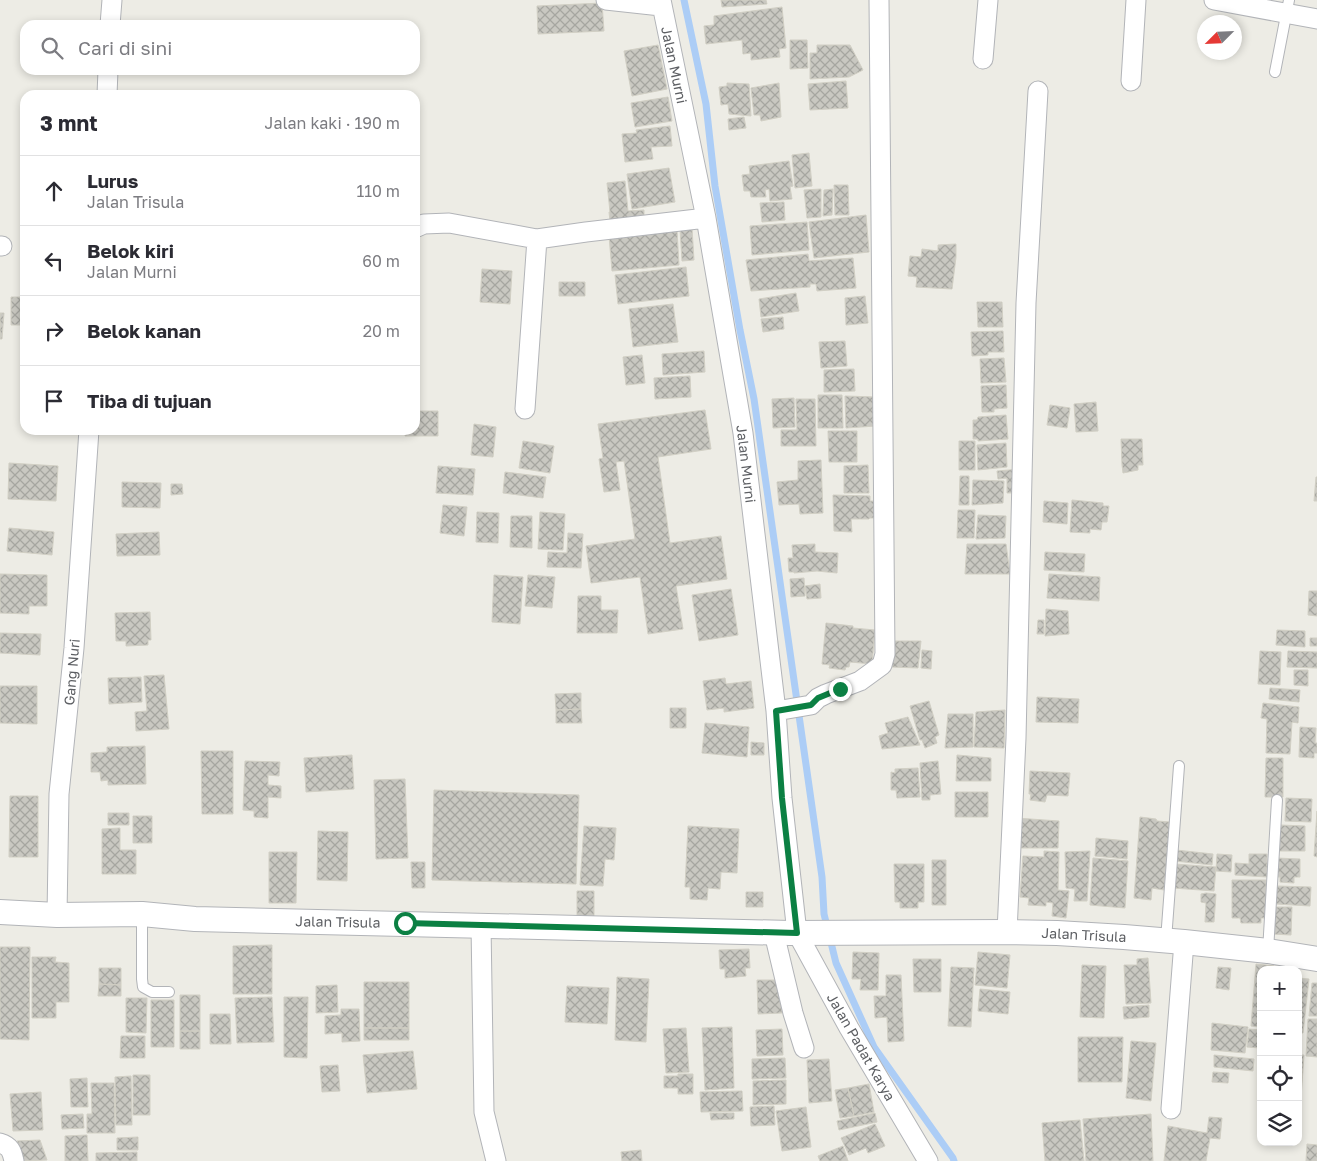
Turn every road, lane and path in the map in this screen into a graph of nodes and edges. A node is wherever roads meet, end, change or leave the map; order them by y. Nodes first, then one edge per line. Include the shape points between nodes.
1 (112, 0) edge
2 (606, 0) edge
3 (879, 0) edge
4 (988, 0) edge
5 (1136, 0) edge
6 (1214, 0) edge
7 (661, 3) edge
8 (1288, 6) edge
9 (1317, 18) edge
10 (110, 20) edge
11 (983, 59) dead end
12 (1275, 72) dead end
13 (108, 75) edge
14 (1131, 81) dead end
15 (107, 90) edge
16 (1038, 91) dead end
17 (706, 218) junction
18 (420, 226) edge
19 (537, 239) junction
20 (525, 409) dead end
21 (88, 435) edge
22 (782, 710) junction
23 (1179, 766) dead end
24 (1277, 800) dead end
25 (0, 912) edge
26 (142, 914) junction
27 (57, 915) junction
28 (481, 925) junction
29 (774, 932) junction
30 (1008, 932) junction
31 (808, 933) junction
32 (1175, 941) junction
33 (1268, 951) junction
34 (1317, 959) edge
35 (168, 992) dead end
36 (804, 1048) dead end
37 (1171, 1109) dead end
38 (0, 1143) edge
39 (14, 1161) edge
40 (496, 1161) edge
41 (928, 1161) edge

1 - 10 street
2 - 7 street
3 - 22 street via 884,654 882,665 860,680 818,698 811,705
4 - 11 street
5 - 14 street
6 - 8 street
7 - 17 street, Jalan Murni
8 - 9 street
8 - 12 lane
13 - 15 street
16 - 30 street via 1026,303
17 - 19 street
17 - 22 street, Jalan Murni via 743,433
18 - 19 street via 449,223
19 - 20 street
21 - 27 street, Gang Nuri via 74,648 60,794
22 - 31 street, Jalan Murni via 782,798
23 - 32 lane
24 - 33 lane
25 - 27 street, Jalan Trisula
26 - 27 street, Jalan Trisula
26 - 28 street, Jalan Trisula via 195,919
26 - 35 lane via 143,987 152,992
28 - 29 street, Jalan Trisula
28 - 40 street via 484,1112
29 - 31 street, Jalan Trisula
29 - 36 street
30 - 31 street, Jalan Trisula
30 - 32 street, Jalan Trisula
31 - 41 street, Jalan Padat Karya via 849,1028
32 - 33 street, Jalan Trisula
32 - 37 street
33 - 34 street, Jalan Trisula
38 - 39 street via 9,1146

